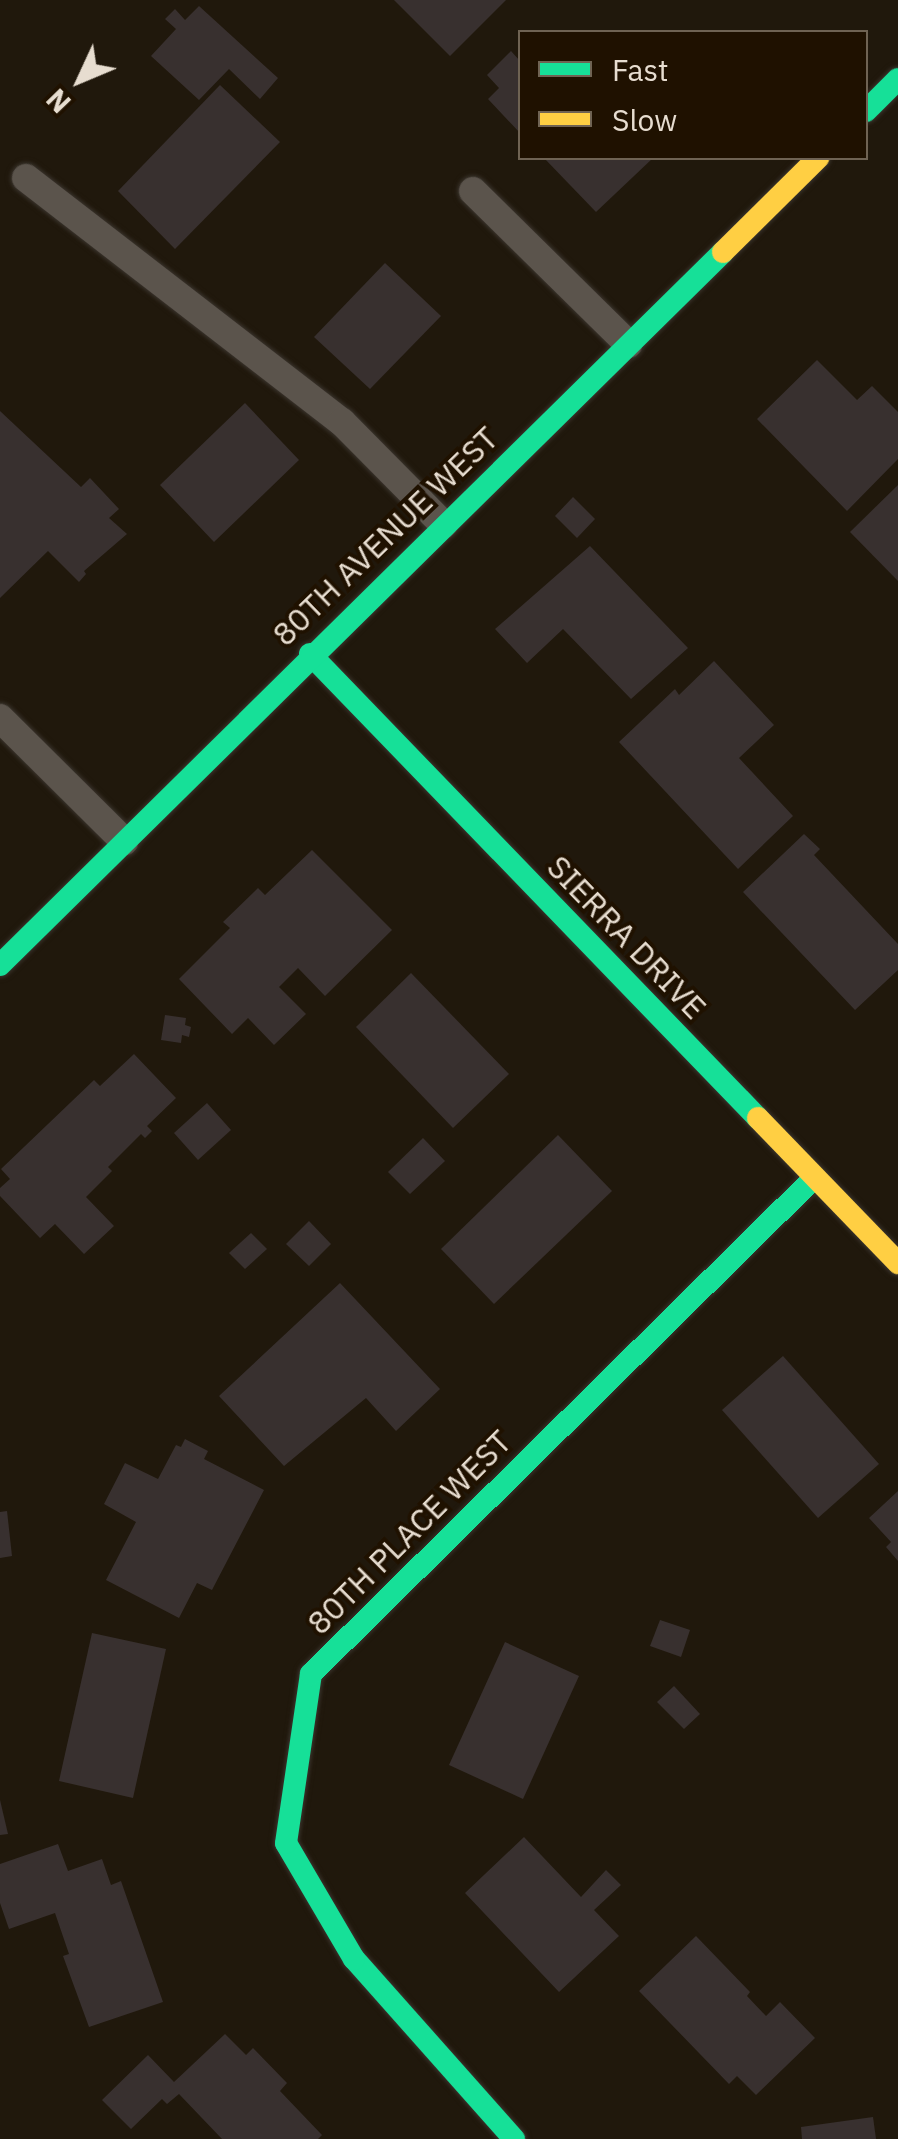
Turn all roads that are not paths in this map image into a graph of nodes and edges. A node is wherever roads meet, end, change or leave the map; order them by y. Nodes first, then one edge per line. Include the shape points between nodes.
1 (898, 79) edge
2 (868, 109) edge
3 (816, 160) edge
4 (26, 178) dead end
5 (474, 191) dead end
6 (628, 344) junction
7 (443, 524) junction
8 (310, 654) junction
9 (0, 718) edge
10 (124, 841) junction
11 (0, 964) edge
12 (814, 1178) junction
13 (898, 1264) edge
14 (514, 2139) edge

1 - 2 street
3 - 6 street, 80TH AVENUE WEST
4 - 7 lane via 342,422
5 - 6 lane
6 - 7 street, 80TH AVENUE WEST
7 - 8 street, 80TH AVENUE WEST
8 - 10 street, 80TH AVENUE WEST
8 - 12 street, SIERRA DRIVE
9 - 10 lane
10 - 11 street, 80TH AVENUE WEST
12 - 13 street, SIERRA DRIVE
12 - 14 street, 80TH PLACE WEST via 312,1674 286,1843 354,1959

